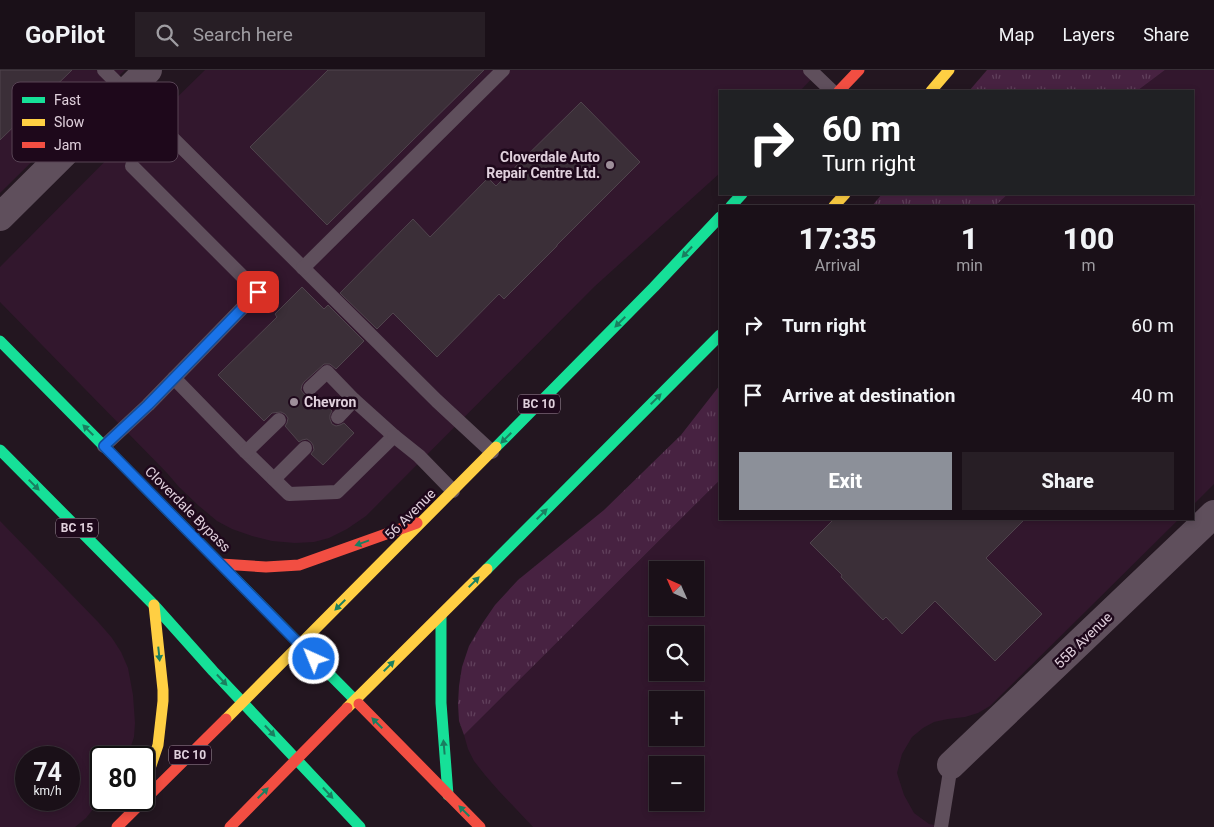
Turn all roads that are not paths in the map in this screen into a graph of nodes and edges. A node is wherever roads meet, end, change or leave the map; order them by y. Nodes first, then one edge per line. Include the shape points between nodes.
1 (104, 70) edge
2 (148, 70) edge
3 (503, 70) edge
4 (810, 70) edge
5 (859, 70) edge
6 (949, 70) edge
7 (116, 82) edge
8 (136, 82) edge
9 (831, 90) edge
10 (840, 90) edge
11 (932, 90) edge
12 (178, 144) edge
13 (56, 162) edge
14 (132, 166) dead end
15 (741, 195) edge
16 (844, 195) edge
17 (731, 205) edge
18 (835, 205) edge
19 (0, 218) edge
20 (719, 218) edge
21 (303, 268) junction
22 (719, 336) edge
23 (0, 341) edge
24 (174, 378) junction
25 (310, 388) dead end
26 (354, 400) junction
27 (338, 417) dead end
28 (279, 420) dead end
29 (394, 436) junction
30 (104, 446) junction
31 (305, 448) dead end
32 (0, 450) edge
33 (246, 452) junction
34 (492, 452) junction
35 (274, 479) junction
36 (453, 491) junction
37 (1214, 514) edge
38 (424, 520) junction
39 (221, 564) junction
40 (154, 605) junction
41 (441, 615) junction
42 (301, 645) junction
43 (355, 700) junction
44 (244, 703) junction
45 (155, 754) edge
46 (296, 759) junction
47 (952, 765) joint
48 (155, 787) edge
49 (448, 795) junction
50 (131, 811) edge
51 (117, 827) edge
52 (230, 827) edge
53 (360, 827) edge
54 (480, 827) edge
55 (941, 827) edge

1 - 7 lane
2 - 8 street
3 - 21 lane
4 - 9 lane
5 - 10 highway
6 - 11 highway
12 - 21 lane
13 - 19 street
14 - 24 lane via 258,292
15 - 17 highway
16 - 18 highway
20 -> 34 highway, 56 Avenue / BC 10
21 - 34 lane
41 -> 22 highway
30 -> 23 highway, Cloverdale Bypass
24 - 30 lane
24 - 33 lane
25 - 26 lane via 327,372
26 - 27 lane
26 - 29 lane
28 - 33 lane
29 - 35 lane via 337,492 289,494
29 - 36 lane
30 - 39 highway, Cloverdale Bypass
31 - 35 lane
32 -> 40 highway, BC 15
33 - 35 lane
34 - 36 highway, 56 Avenue / BC 10
36 - 38 highway, 56 Avenue / BC 10
37 - 47 street, 55B Avenue
38 -> 39 highway via 300,565
38 -> 42 highway, 56 Avenue / BC 10
39 - 42 highway, Cloverdale Bypass
40 -> 44 highway, BC 15
40 -> 45 highway via 163,690
43 -> 41 highway
49 -> 41 highway via 441,704
42 - 43 highway, Cloverdale Bypass
42 - 44 highway, 56 Avenue / BC 10
43 - 46 highway
49 -> 43 highway, Cloverdale Bypass
44 -> 46 highway, BC 15
44 - 48 highway, 56 Avenue / BC 10
52 -> 46 highway
46 -> 53 highway, BC 15
47 - 55 lane
54 -> 49 highway, Cloverdale Bypass
50 - 51 highway, 56 Avenue / BC 10

